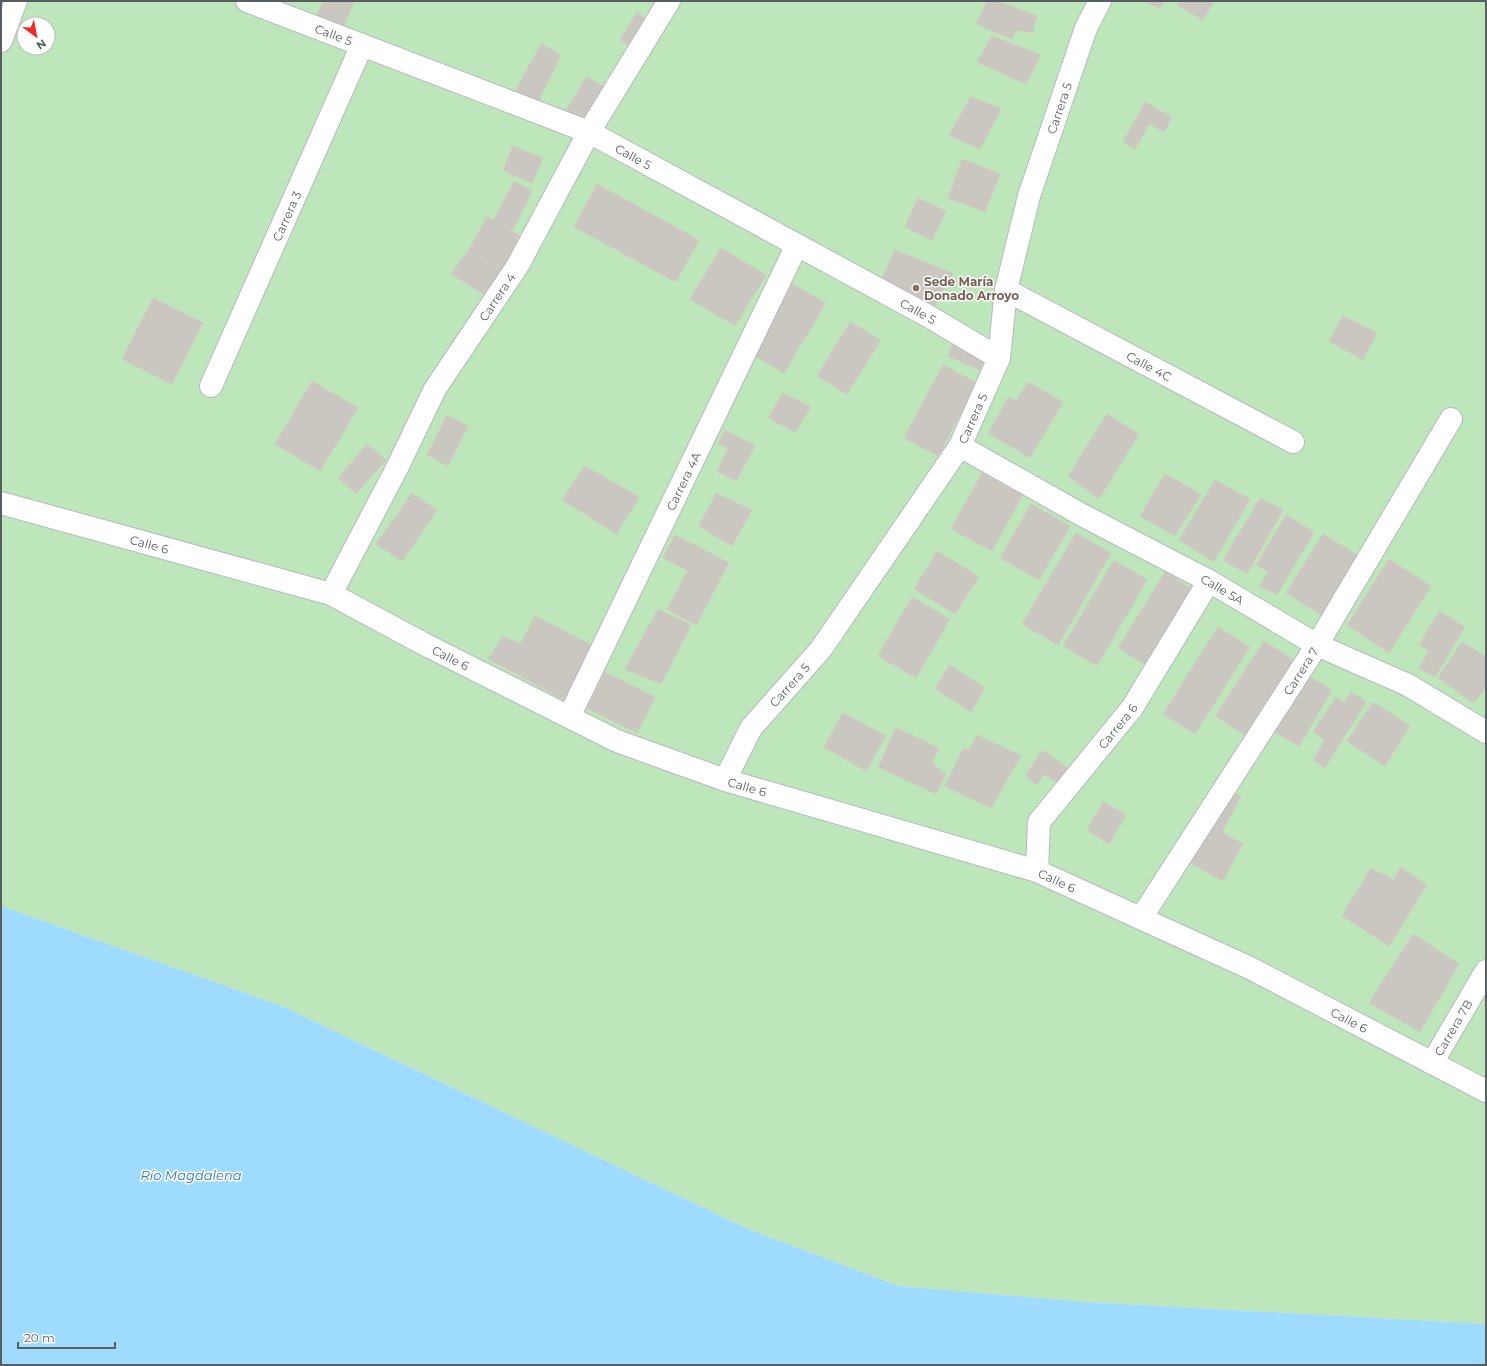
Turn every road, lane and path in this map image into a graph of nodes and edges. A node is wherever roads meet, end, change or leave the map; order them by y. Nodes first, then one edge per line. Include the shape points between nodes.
1 (16, 1) edge
2 (247, 1) edge
3 (669, 1) edge
4 (1100, 1) edge
5 (1, 41) edge
6 (362, 45) junction
7 (589, 132) junction
8 (798, 245) junction
9 (1006, 290) junction
10 (999, 358) junction
11 (211, 386) dead end
12 (1451, 419) dead end
13 (1293, 442) dead end
14 (960, 446) junction
15 (1, 503) edge
16 (1209, 581) junction
17 (331, 594) junction
18 (1317, 645) junction
19 (1486, 714) edge
20 (570, 717) junction
21 (1462, 718) junction
22 (1486, 732) edge
23 (725, 780) junction
24 (1037, 871) junction
25 (1141, 918) junction
26 (1486, 971) edge
27 (1432, 1063) junction
28 (1486, 1091) edge

1 - 5 street
2 - 6 street, Calle 5
3 - 7 street, Carrera 4
4 - 9 street, Carrera 5 via 1086,28 1029,196
6 - 7 street, Calle 5
6 - 11 street, Carrera 3
7 - 8 street, Calle 5
7 - 17 street, Carrera 4 via 518,264 435,389
8 - 10 street, Calle 5
8 - 20 street, Carrera 4A
9 - 10 street, Carrera 5
9 - 13 street, Calle 4C
10 - 14 street, Carrera 5
12 - 18 street, Carrera 7
14 - 16 street, Calle 5A via 1082,515
14 - 23 street, Carrera 5 via 821,649 751,728
15 - 17 street, Calle 6
16 - 18 street, Calle 5A
16 - 24 street, Carrera 6 via 1132,708 1039,822
17 - 20 street, Calle 6
18 - 21 street, Calle 5A via 1408,685
18 - 25 street, Carrera 7
19 - 21 street
20 - 23 street, Calle 6 via 617,741
21 - 22 street, Calle 5A
23 - 24 street, Calle 6
24 - 25 street, Calle 6
25 - 27 street, Calle 6 via 1250,968
26 - 27 street, Carrera 7B
27 - 28 street, Calle 6

